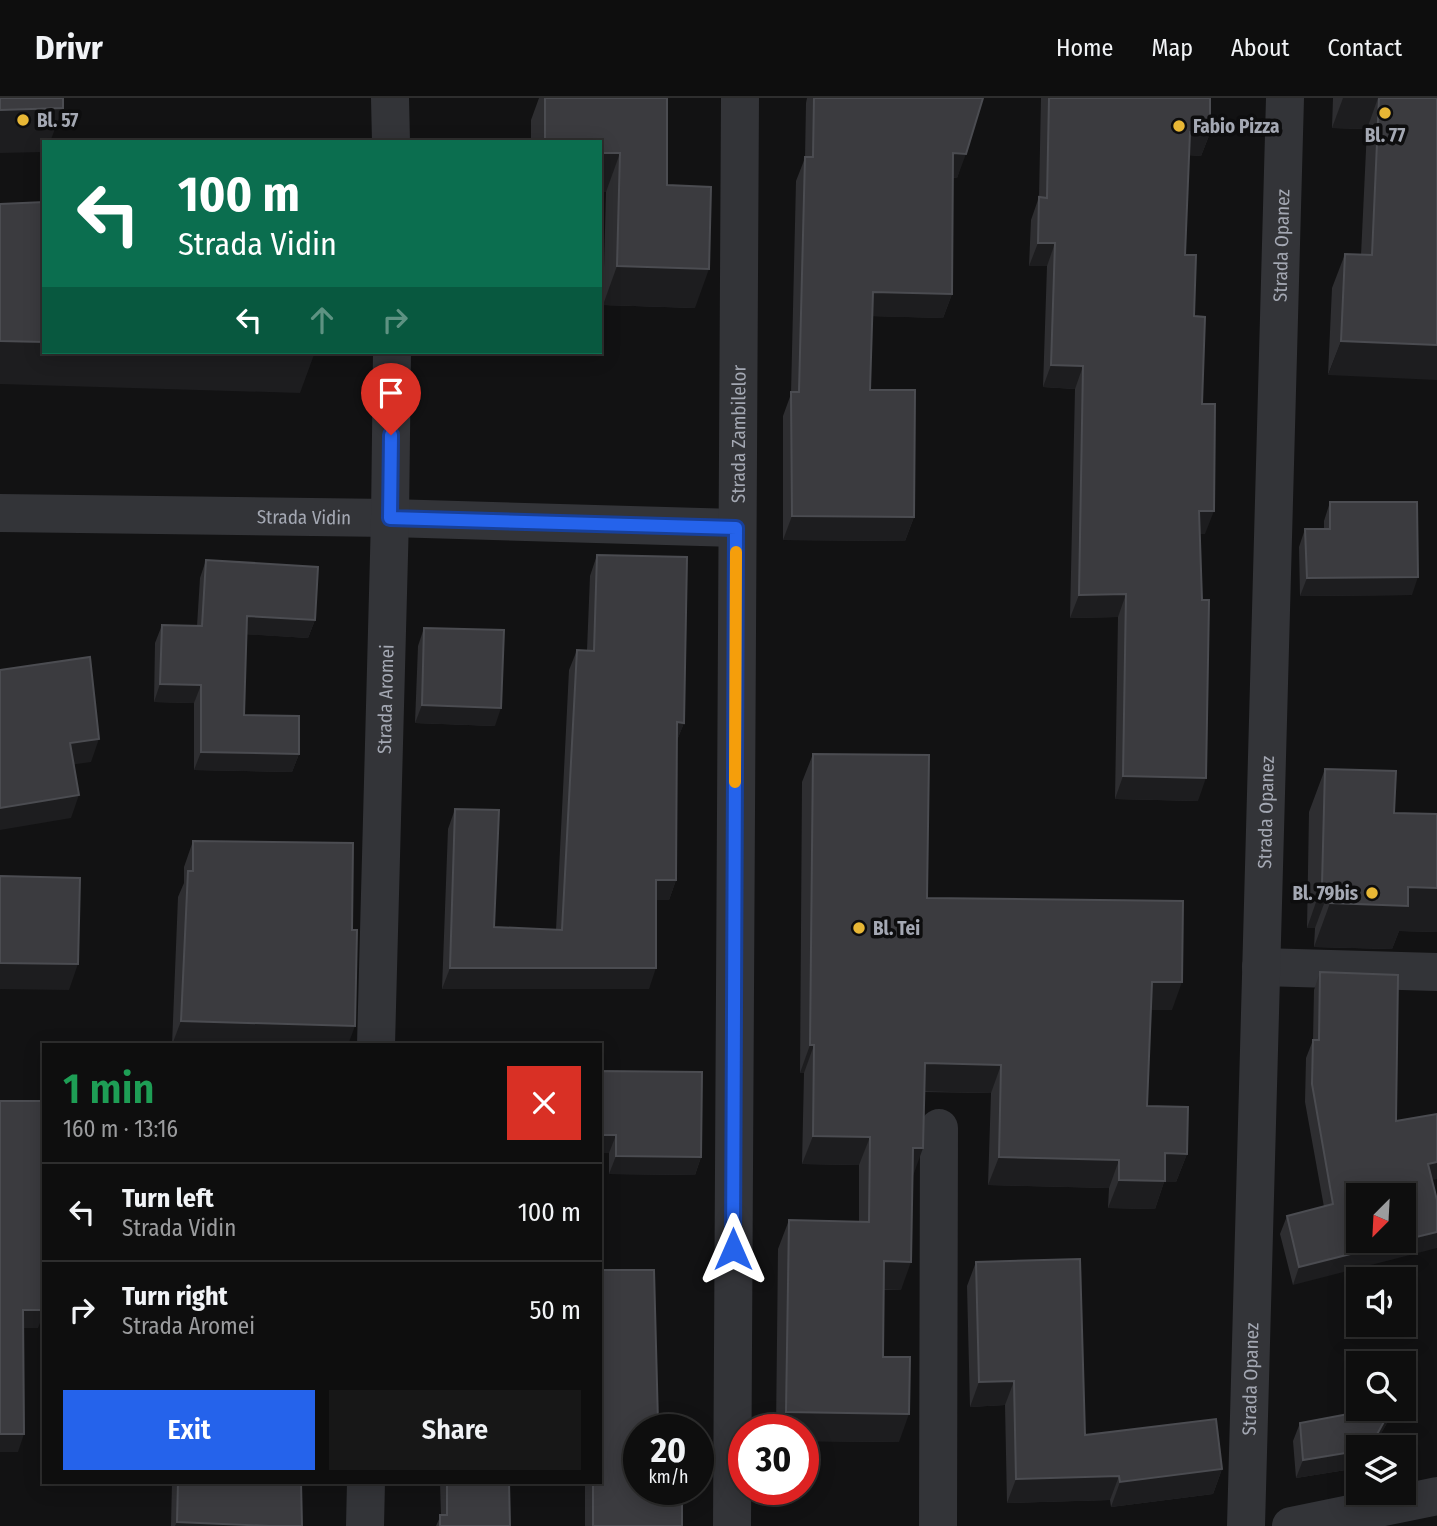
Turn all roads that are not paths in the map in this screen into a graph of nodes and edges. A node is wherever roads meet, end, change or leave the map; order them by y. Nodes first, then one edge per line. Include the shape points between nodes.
1 (390, 98) edge
2 (740, 98) edge
3 (1285, 98) edge
4 (391, 140) edge
5 (391, 354) edge
6 (0, 513) edge
7 (390, 518) junction
8 (736, 528) junction
9 (1261, 967) junction
10 (1437, 972) edge
11 (376, 1043) edge
12 (939, 1128) dead end
13 (366, 1484) edge
14 (1437, 1496) edge
15 (365, 1526) edge
16 (732, 1526) edge
17 (938, 1526) edge
18 (1246, 1526) edge
19 (1291, 1526) edge

1 - 4 street
2 - 8 street, Strada Zambilelor
3 - 9 street, Strada Opanez
5 - 7 street, Strada Aromei
6 - 7 street, Strada Vidin
7 - 8 street, Strada Vidin
7 - 11 street, Strada Aromei
8 - 16 street, Strada Zambilelor
9 - 10 street
9 - 18 street, Strada Opanez
12 - 17 street
13 - 15 street
14 - 19 street

